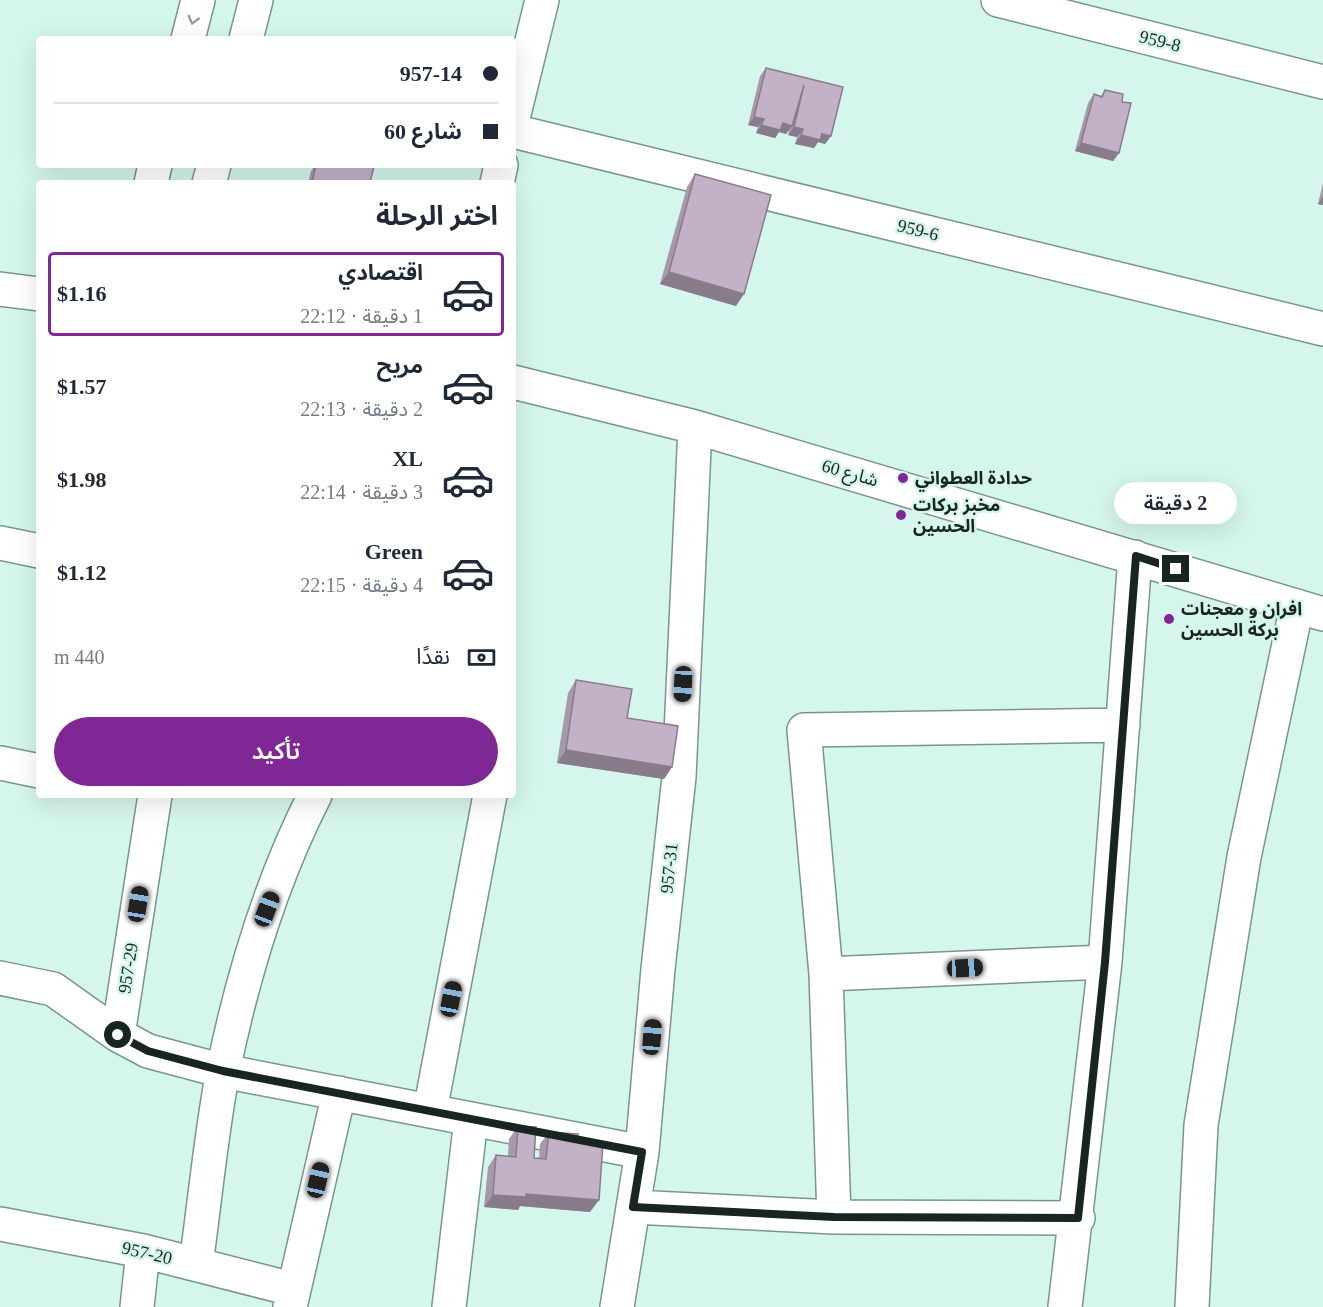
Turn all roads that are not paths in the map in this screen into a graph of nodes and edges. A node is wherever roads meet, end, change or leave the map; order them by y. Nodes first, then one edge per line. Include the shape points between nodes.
1 (198, 0) edge
2 (256, 0) edge
3 (542, 0) edge
4 (998, 0) edge
5 (189, 36) edge
6 (247, 36) edge
7 (1323, 82) edge
8 (516, 106) edge
9 (516, 132) edge
10 (0, 289) edge
11 (36, 294) edge
12 (1323, 329) edge
13 (516, 383) edge
14 (695, 427) junction
15 (0, 543) edge
16 (36, 550) edge
17 (1136, 556) junction
18 (1310, 610) edge
19 (1123, 725) junction
20 (0, 763) edge
21 (36, 770) edge
22 (155, 798) edge
23 (313, 798) edge
24 (489, 798) edge
25 (1105, 962) junction
26 (825, 974) junction
27 (0, 978) edge
28 (118, 1035) junction
29 (223, 1071) junction
30 (339, 1093) junction
31 (430, 1111) junction
32 (471, 1119) junction
33 (642, 1152) junction
34 (633, 1207) junction
35 (834, 1217) junction
36 (1078, 1218) junction
37 (0, 1224) edge
38 (144, 1251) junction
39 (196, 1264) junction
40 (291, 1298) edge
41 (137, 1307) edge
42 (449, 1307) edge
43 (617, 1307) edge
44 (1065, 1307) edge
45 (1192, 1307) edge

1 -> 5 street
2 - 6 street
3 - 8 street
4 - 7 street, 959-8
9 - 12 street, 959-6
10 - 11 street
13 - 14 street, شارع 60
14 - 17 street, شارع 60
14 - 33 street, 957-31 via 678,777
15 - 16 street
17 - 18 street, شارع 60
17 - 19 street
18 - 45 street via 1244,857 1201,1125
19 - 25 street
19 - 26 street via 804,730
20 - 21 street
22 - 28 street, 957-29
23 - 29 street via 298,827 260,929
24 - 31 street
25 - 26 street
25 - 36 street
26 - 35 street
27 - 28 street via 53,989
28 - 29 street via 148,1051
29 - 30 street
29 - 39 street
30 - 31 street
30 - 40 street
31 - 32 street
32 - 33 street
32 - 42 street
33 - 34 street, 957-31
34 - 35 street
34 - 43 street, 957-31
35 - 36 street
36 - 44 street
37 - 38 street, 957-20
38 - 39 street, 957-20
38 - 41 street
39 - 40 street, 957-20

